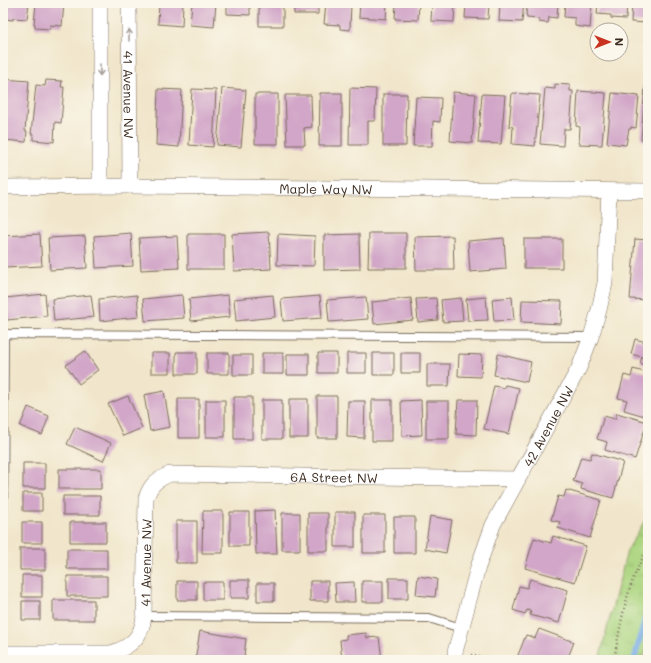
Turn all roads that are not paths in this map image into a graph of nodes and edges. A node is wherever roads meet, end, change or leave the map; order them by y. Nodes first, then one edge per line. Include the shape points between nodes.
1 (100, 3) edge
2 (129, 3) edge
3 (100, 186) junction
4 (130, 186) junction
5 (3, 187) edge
6 (610, 191) junction
7 (648, 191) edge
8 (4, 334) edge
9 (591, 336) junction
10 (518, 479) junction
11 (153, 483) joint
12 (3, 527) edge
13 (144, 616) junction
14 (461, 628) junction
15 (455, 652) road end
16 (3, 653) edge

1 -> 3 street
4 -> 2 street, 41 Avenue NW
3 - 4 street, Maple Way NW
3 - 5 street, Maple Way NW
4 - 6 street, Maple Way NW
6 - 7 street, Maple Way NW
6 - 9 street, 42 Avenue NW via 605,283
8 - 9 lane
8 - 12 lane
9 - 10 street, 42 Avenue NW via 579,368
10 - 11 street, 6A Street NW via 170,474
10 - 14 street, 42 Avenue NW via 487,540
11 - 13 street, 41 Avenue NW via 148,490 145,506
13 - 14 lane via 429,618
13 - 16 street, 41 Avenue NW via 141,631 134,642 111,653
14 - 15 street, 42 Avenue NW

